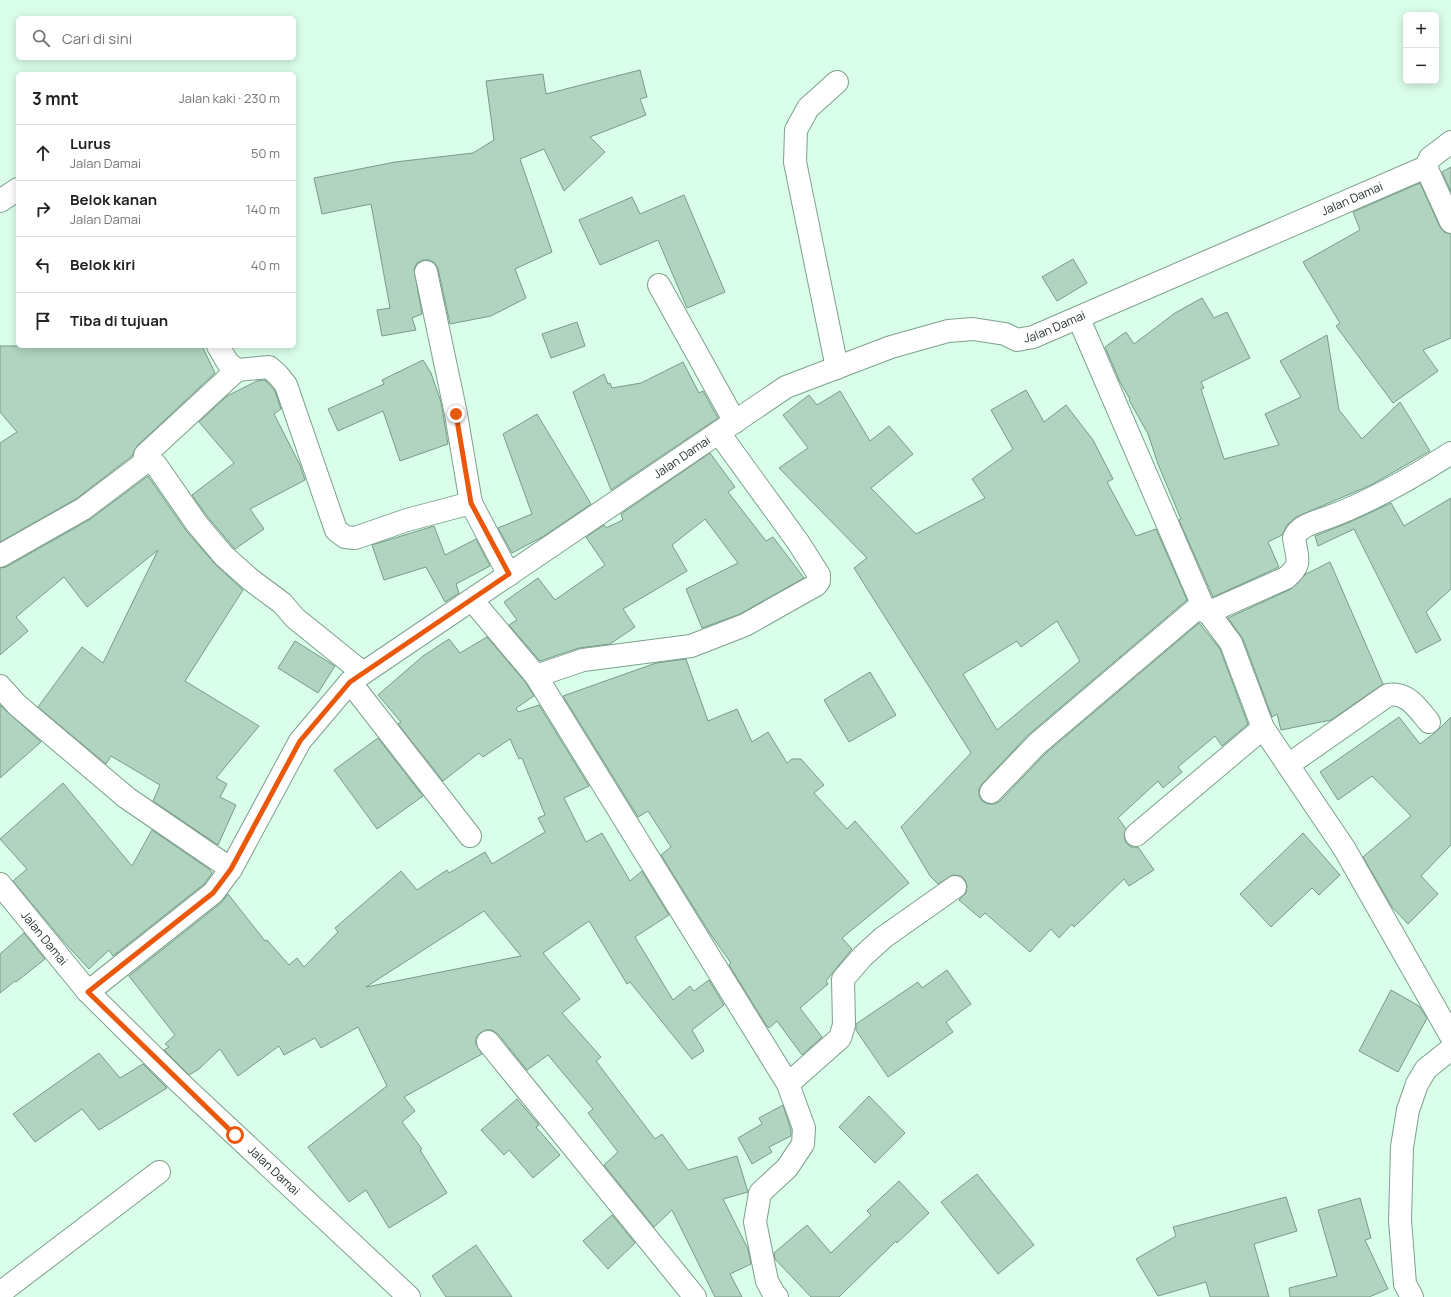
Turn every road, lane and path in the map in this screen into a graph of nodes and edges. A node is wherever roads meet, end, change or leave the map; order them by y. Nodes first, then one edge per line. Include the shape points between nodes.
1 (837, 82) dead end
2 (1451, 142) edge
3 (1426, 167) junction
4 (16, 190) edge
5 (0, 201) edge
6 (1451, 222) edge
7 (426, 272) dead end
8 (660, 285) dead end
9 (1079, 319) junction
10 (219, 348) edge
11 (837, 368) junction
12 (237, 370) junction
13 (727, 427) junction
14 (1451, 453) edge
15 (144, 463) junction
16 (471, 503) junction
17 (0, 556) edge
18 (509, 574) junction
19 (472, 600) junction
20 (1204, 608) junction
21 (536, 676) junction
22 (356, 678) junction
23 (0, 686) edge
24 (1429, 722) dead end
25 (1263, 728) junction
26 (1288, 765) junction
27 (991, 792) dead end
28 (1136, 835) dead end
29 (470, 836) dead end
30 (231, 869) junction
31 (0, 884) edge
32 (955, 887) dead end
33 (88, 992) junction
34 (1451, 1036) edge
35 (488, 1042) dead end
36 (1451, 1049) edge
37 (788, 1084) junction
38 (159, 1172) dead end
39 (0, 1293) edge
40 (774, 1296) edge
41 (410, 1297) edge
42 (695, 1297) edge
43 (1412, 1297) edge

1 - 11 street via 808,108 796,130 795,162
2 - 3 street via 1430,158
3 - 6 street
3 - 9 street, Jalan Damai
4 - 5 street
7 - 16 street via 456,414
8 - 13 street
9 - 11 street, Jalan Damai via 1033,338 1017,340 1006,334 973,329 948,331 891,347
9 - 20 street
10 - 12 street via 228,363
11 - 13 street, Jalan Damai via 786,387
12 - 15 street via 145,455
12 - 16 street via 269,367 286,385 336,530 345,537 355,538 407,520
13 - 18 street, Jalan Damai
13 - 21 street via 820,575 816,585 746,625 691,646 584,660
14 - 20 street via 1388,491 1301,528 1294,538 1296,569 1286,578
15 - 17 street via 83,509
15 - 22 street via 150,461 156,465 197,524 224,556 282,603
16 - 18 street
18 - 19 street, Jalan Damai
19 - 21 street
19 - 22 street, Jalan Damai
20 - 25 street via 1231,643
20 - 27 street via 1037,744
21 - 37 street
22 - 29 street
22 - 30 street, Jalan Damai via 300,741
23 - 30 street via 17,705 127,798
24 - 26 street via 1403,695 1388,695
25 - 26 street
25 - 28 street
26 - 34 street via 1344,848
30 - 33 street, Jalan Damai via 213,893
31 - 33 street, Jalan Damai
32 - 37 street via 884,938 863,956 843,979 845,1012 840,1038
33 - 41 street, Jalan Damai via 179,1082
35 - 42 street
36 - 43 street via 1426,1069 1417,1084 1407,1117 1402,1147 1400,1220 1405,1284
37 - 40 street via 804,1128 803,1144 787,1168 760,1193 755,1222 767,1281
38 - 39 street

